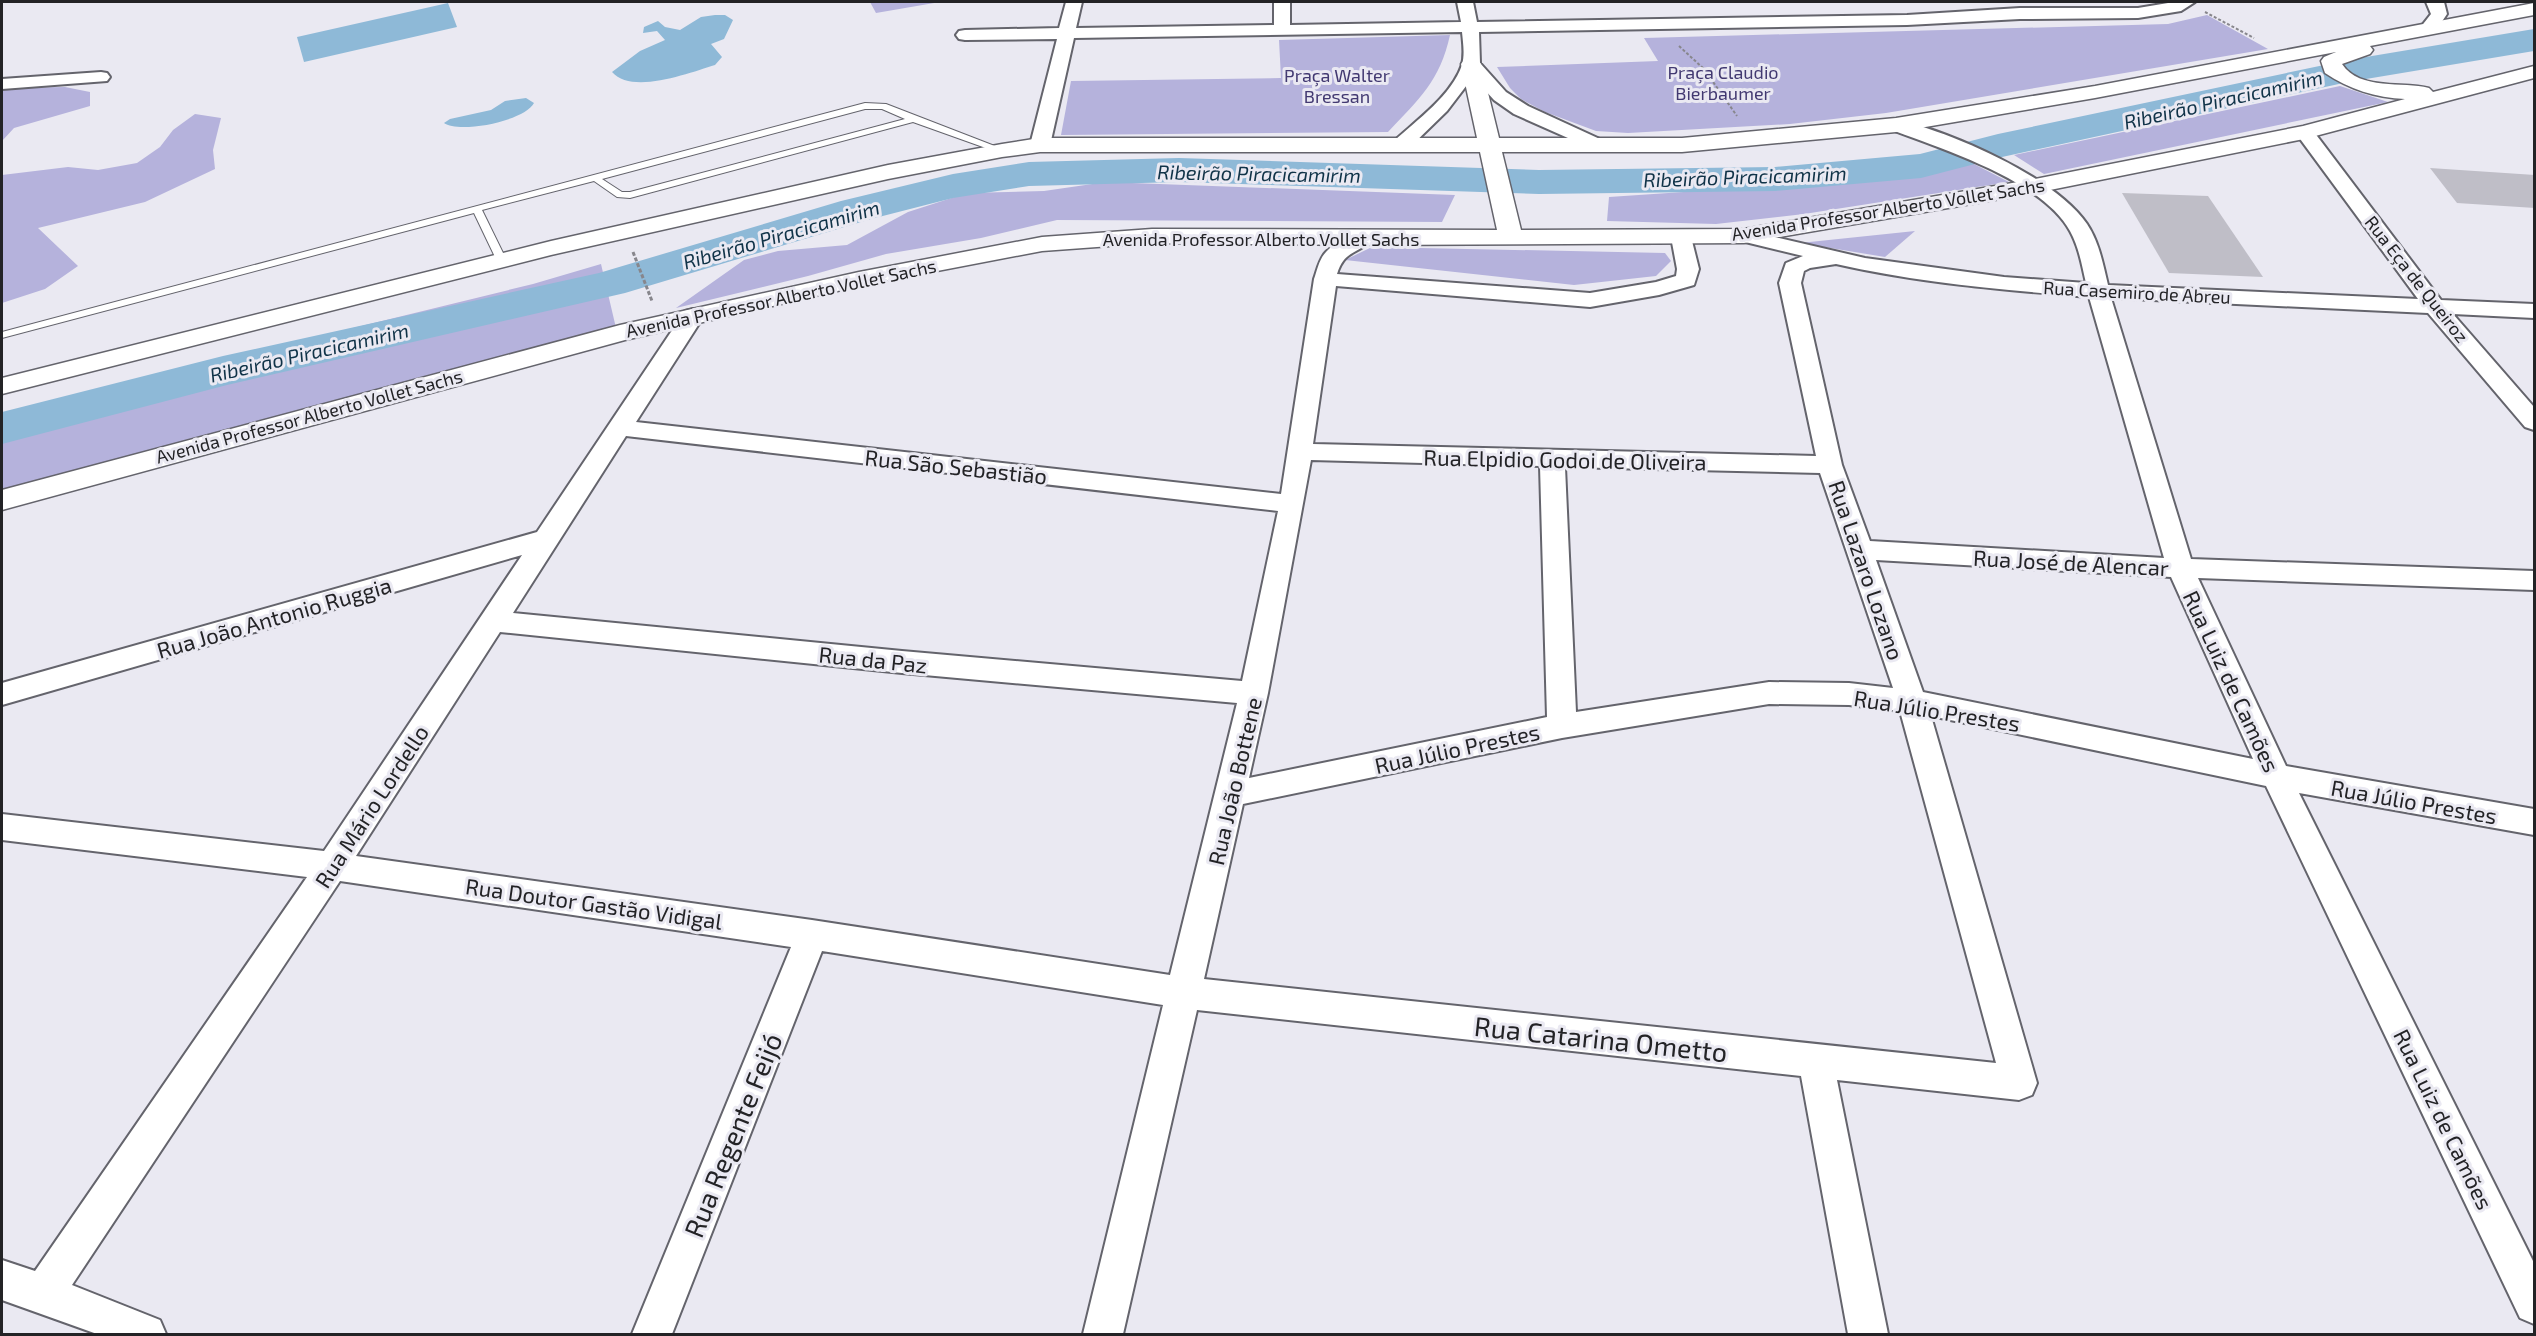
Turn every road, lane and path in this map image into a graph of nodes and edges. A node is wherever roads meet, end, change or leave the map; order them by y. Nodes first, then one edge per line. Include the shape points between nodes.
1 (1074, 2) edge
2 (1282, 2) edge
3 (1465, 2) edge
4 (1849, 2) edge
5 (2187, 2) edge
6 (2434, 2) edge
7 (2031, 7) edge
8 (2535, 9) edge
9 (1860, 20) junction
10 (1470, 26) junction
11 (1282, 28) junction
12 (2429, 28) junction
13 (1067, 32) junction
14 (965, 35) dead end
15 (1674, 42) dead end
16 (2286, 56) junction
17 (1471, 64) junction
18 (2535, 72) edge
19 (101, 77) dead end
20 (2507, 78) junction
21 (2, 84) edge
22 (913, 119) junction
23 (1739, 119) dead end
24 (1896, 125) junction
25 (2304, 132) junction
26 (1595, 144) junction
27 (1040, 145) junction
28 (1401, 145) junction
29 (1000, 150) junction
30 (1492, 155) junction
31 (597, 178) junction
32 (2035, 186) junction
33 (478, 210) junction
34 (1744, 236) junction
35 (1511, 237) junction
36 (1681, 237) junction
37 (1362, 238) junction
38 (633, 256) dead end
39 (1834, 258) junction
40 (501, 259) junction
41 (1325, 279) junction
42 (2097, 291) junction
43 (652, 302) dead end
44 (2435, 307) junction
45 (2535, 311) edge
46 (693, 316) junction
47 (2, 335) edge
48 (2, 386) edge
49 (2535, 422) edge
50 (620, 428) junction
51 (1299, 452) junction
52 (1552, 459) junction
53 (1830, 465) junction
54 (2, 500) edge
55 (1292, 504) junction
56 (546, 539) junction
57 (1860, 550) junction
58 (2180, 568) junction
59 (2535, 580) edge
60 (493, 621) junction
61 (1254, 693) junction
62 (2, 694) edge
63 (1912, 701) junction
64 (1562, 726) junction
65 (2276, 776) junction
66 (1231, 794) junction
67 (2535, 822) edge
68 (2, 827) edge
69 (332, 866) junction
70 (812, 935) junction
71 (1184, 993) junction
72 (1816, 1062) junction
73 (2019, 1083) joint
74 (2, 1280) edge
75 (43, 1293) junction
76 (2535, 1304) edge
77 (146, 1335) edge
78 (652, 1335) edge
79 (1103, 1335) edge
80 (1868, 1335) edge

1 - 13 street
2 - 11 street
3 - 10 street
4 - 9 street
5 - 7 street via 2153,11
5 - 16 path
6 - 12 street via 2439,14
7 - 9 street
8 - 12 main road
9 - 10 street via 1654,17
10 - 11 street
10 - 17 street
11 - 13 street
12 - 16 main road
12 - 20 main road via 2409,39 2342,56 2331,61 2332,69 2342,77 2383,90 2416,93
13 - 14 street
13 - 27 street
15 - 23 path via 1690,53
16 - 24 main road
17 - 26 street via 1500,96 1521,110
17 - 28 street via 1440,108
17 - 30 main road
18 - 20 main road, Avenida Professor Alberto Vollet Sachs
19 - 21 street
20 - 25 main road, Avenida Professor Alberto Vollet Sachs
22 - 29 lane
22 - 31 lane via 883,106 865,106
22 - 31 lane via 630,195 620,195
24 - 26 main road via 1682,146
24 - 32 street, Rua Luiz de Camões via 2002,167
25 - 32 main road, Avenida Professor Alberto Vollet Sachs
25 - 44 street, Rua Eça de Queiroz
26 - 30 main road
27 - 28 main road
27 - 29 main road
28 - 30 main road
29 - 40 main road
30 - 35 main road
31 - 33 lane
32 - 34 main road, Avenida Professor Alberto Vollet Sachs
32 - 42 street, Rua Luiz de Camões via 2071,216 2079,228
33 - 40 lane
33 - 47 lane
34 - 36 main road, Avenida Professor Alberto Vollet Sachs
34 - 39 street, Rua Casemiro de Abreu
35 - 36 main road, Avenida Professor Alberto Vollet Sachs
35 - 37 main road, Avenida Professor Alberto Vollet Sachs
36 - 41 street via 1688,269 1686,280 1590,300
37 - 41 street, Rua João Bottene via 1334,255
37 - 46 main road, Avenida Professor Alberto Vollet Sachs via 1152,236 1042,244
38 - 43 path
39 - 42 street, Rua Casemiro de Abreu via 2004,283
39 - 53 street, Rua Lazaro Lozano via 1804,262 1794,268 1790,283
40 - 48 main road
41 - 51 street, Rua João Bottene
42 - 44 street, Rua Casemiro de Abreu
42 - 58 street, Rua Luiz de Camões
44 - 45 street, Rua Casemiro de Abreu
44 - 49 street, Rua Eça de Queiroz
46 - 50 street, Rua Mário Lordello
46 - 54 main road, Avenida Professor Alberto Vollet Sachs
50 - 55 street, Rua São Sebastião
50 - 56 street, Rua Mário Lordello
51 - 52 street, Rua Elpidio Godoi de Oliveira
51 - 55 street, Rua João Bottene
52 - 53 street, Rua Elpidio Godoi de Oliveira
52 - 64 street
53 - 57 street, Rua Lazaro Lozano
55 - 61 street, Rua João Bottene
56 - 60 street, Rua Mário Lordello
56 - 62 street, Rua João Antonio Ruggia
57 - 58 street, Rua José de Alencar
57 - 63 street, Rua Lazaro Lozano
58 - 59 street, Rua José de Alencar
58 - 65 street, Rua Luiz de Camões
60 - 61 street, Rua da Paz
60 - 69 street, Rua Mário Lordello
61 - 66 street, Rua João Bottene
63 - 64 street, Rua Júlio Prestes via 1849,694 1769,693
63 - 65 street, Rua Júlio Prestes
63 - 73 street, Rua Lazaro Lozano
64 - 66 street, Rua Júlio Prestes
65 - 67 street, Rua Júlio Prestes
65 - 76 street, Rua Luiz de Camões
66 - 71 street, Rua João Bottene
68 - 69 street, Rua Doutor Gastão Vidigal
69 - 70 street, Rua Doutor Gastão Vidigal
69 - 75 street, Rua Mário Lordello
70 - 71 street, Rua Doutor Gastão Vidigal
70 - 78 street, Rua Regente Feijó
71 - 72 street, Rua Catarina Ometto
71 - 79 street, Rua João Bottene
72 - 73 street, Rua Catarina Ometto
72 - 80 street
74 - 75 street
75 - 77 street

